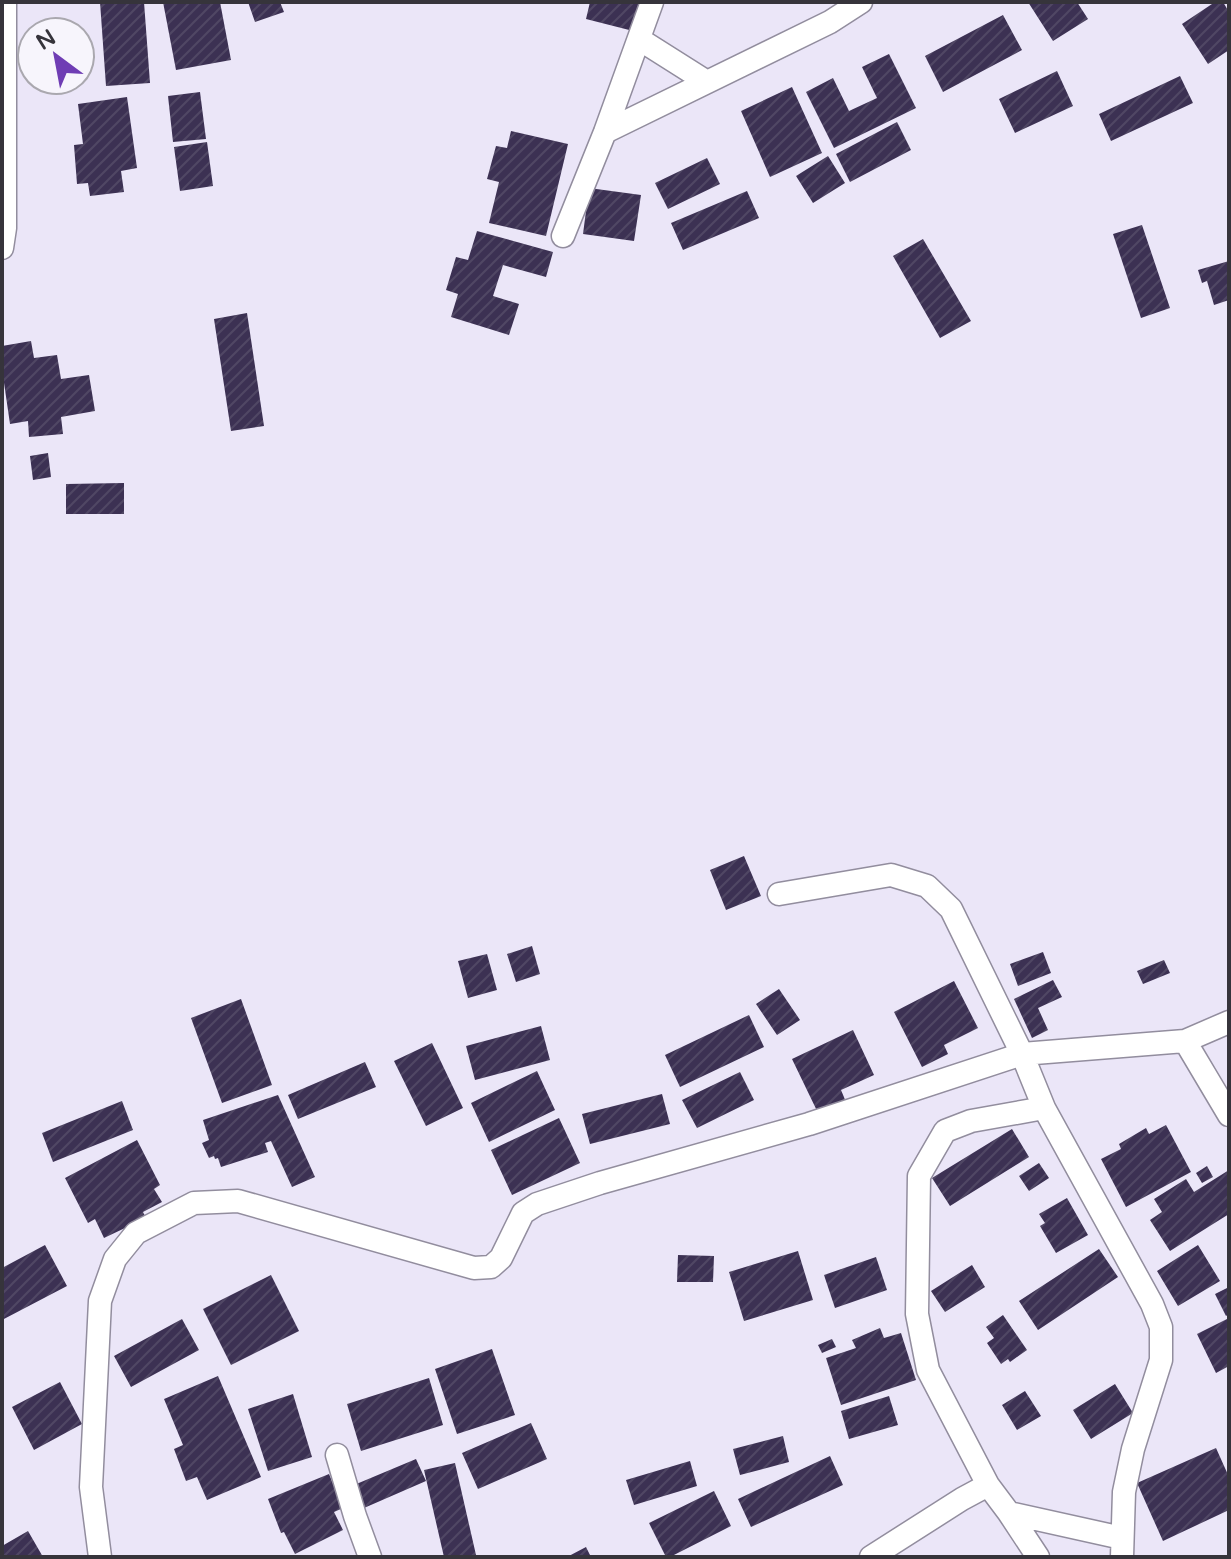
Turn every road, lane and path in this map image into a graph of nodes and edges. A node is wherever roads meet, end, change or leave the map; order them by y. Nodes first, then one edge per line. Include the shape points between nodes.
1 (5, 2) edge
2 (652, 2) edge
3 (861, 2) edge
4 (639, 39) junction
5 (707, 82) junction
6 (605, 132) junction
7 (563, 236) dead end
8 (2, 248) edge
9 (779, 894) dead end
10 (1229, 1022) edge
11 (1185, 1041) junction
12 (1022, 1054) junction
13 (1044, 1108) junction
14 (1229, 1115) edge
15 (337, 1455) dead end
16 (988, 1485) junction
17 (1009, 1513) junction
18 (1122, 1548) edge
19 (100, 1557) edge
20 (370, 1557) edge
21 (871, 1557) edge
22 (1038, 1557) edge

1 - 8 street
2 - 4 street
3 - 5 street
4 - 5 street
4 - 6 street
5 - 6 street
6 - 7 street
9 - 12 street via 891,875 927,886 951,909
10 - 11 street
11 - 12 street
11 - 14 street
12 - 13 street
12 - 19 street via 537,1204 523,1213 501,1258 491,1267 474,1268 238,1201 194,1203 136,1233 115,1259 100,1301 91,1487
13 - 16 street via 945,1131 919,1176 917,1314 928,1370
13 - 18 street via 1161,1327 1161,1360 1124,1492
15 - 20 street
16 - 17 street
16 - 21 street
17 - 18 street
17 - 22 street

